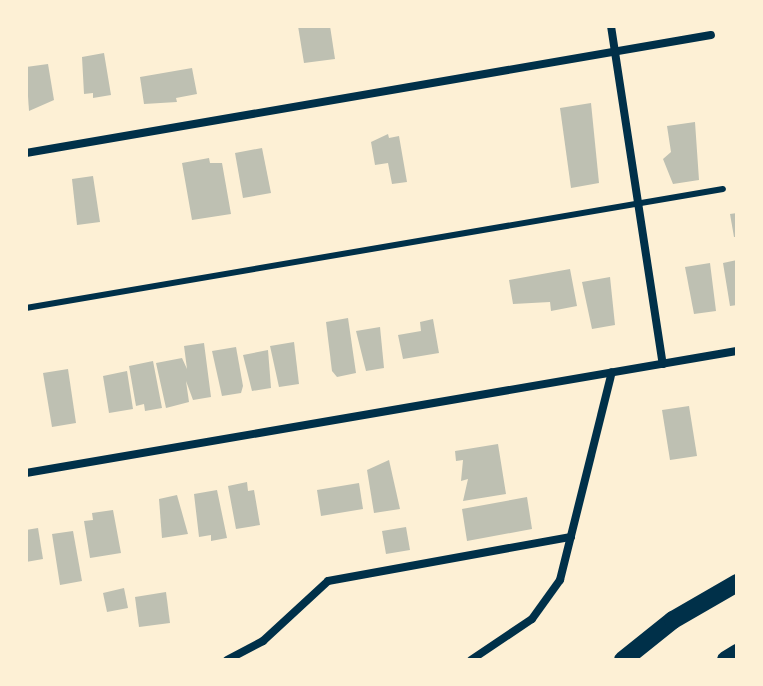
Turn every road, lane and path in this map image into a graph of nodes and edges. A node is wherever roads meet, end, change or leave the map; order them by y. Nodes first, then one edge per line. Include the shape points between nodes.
1 (611, 26) edge
2 (711, 35) dead end
3 (615, 52) junction
4 (26, 153) edge
5 (723, 189) dead end
6 (639, 205) junction
7 (26, 308) edge
8 (737, 351) edge
9 (663, 364) junction
10 (612, 372) junction
11 (26, 473) edge
12 (571, 537) junction
13 (737, 583) edge
14 (737, 653) edge
15 (227, 660) edge
16 (471, 660) edge
17 (623, 660) edge
18 (726, 660) edge

1 - 3 street
2 - 3 street
3 - 4 street
3 - 6 street
5 - 6 lane
6 - 7 lane
6 - 9 street
8 - 9 street
9 - 10 street
10 - 11 street
10 - 12 street
12 - 15 street via 328,581 263,641
12 - 16 street via 560,580 545,605 525,625
13 - 17 main road via 673,620
14 - 18 main road

